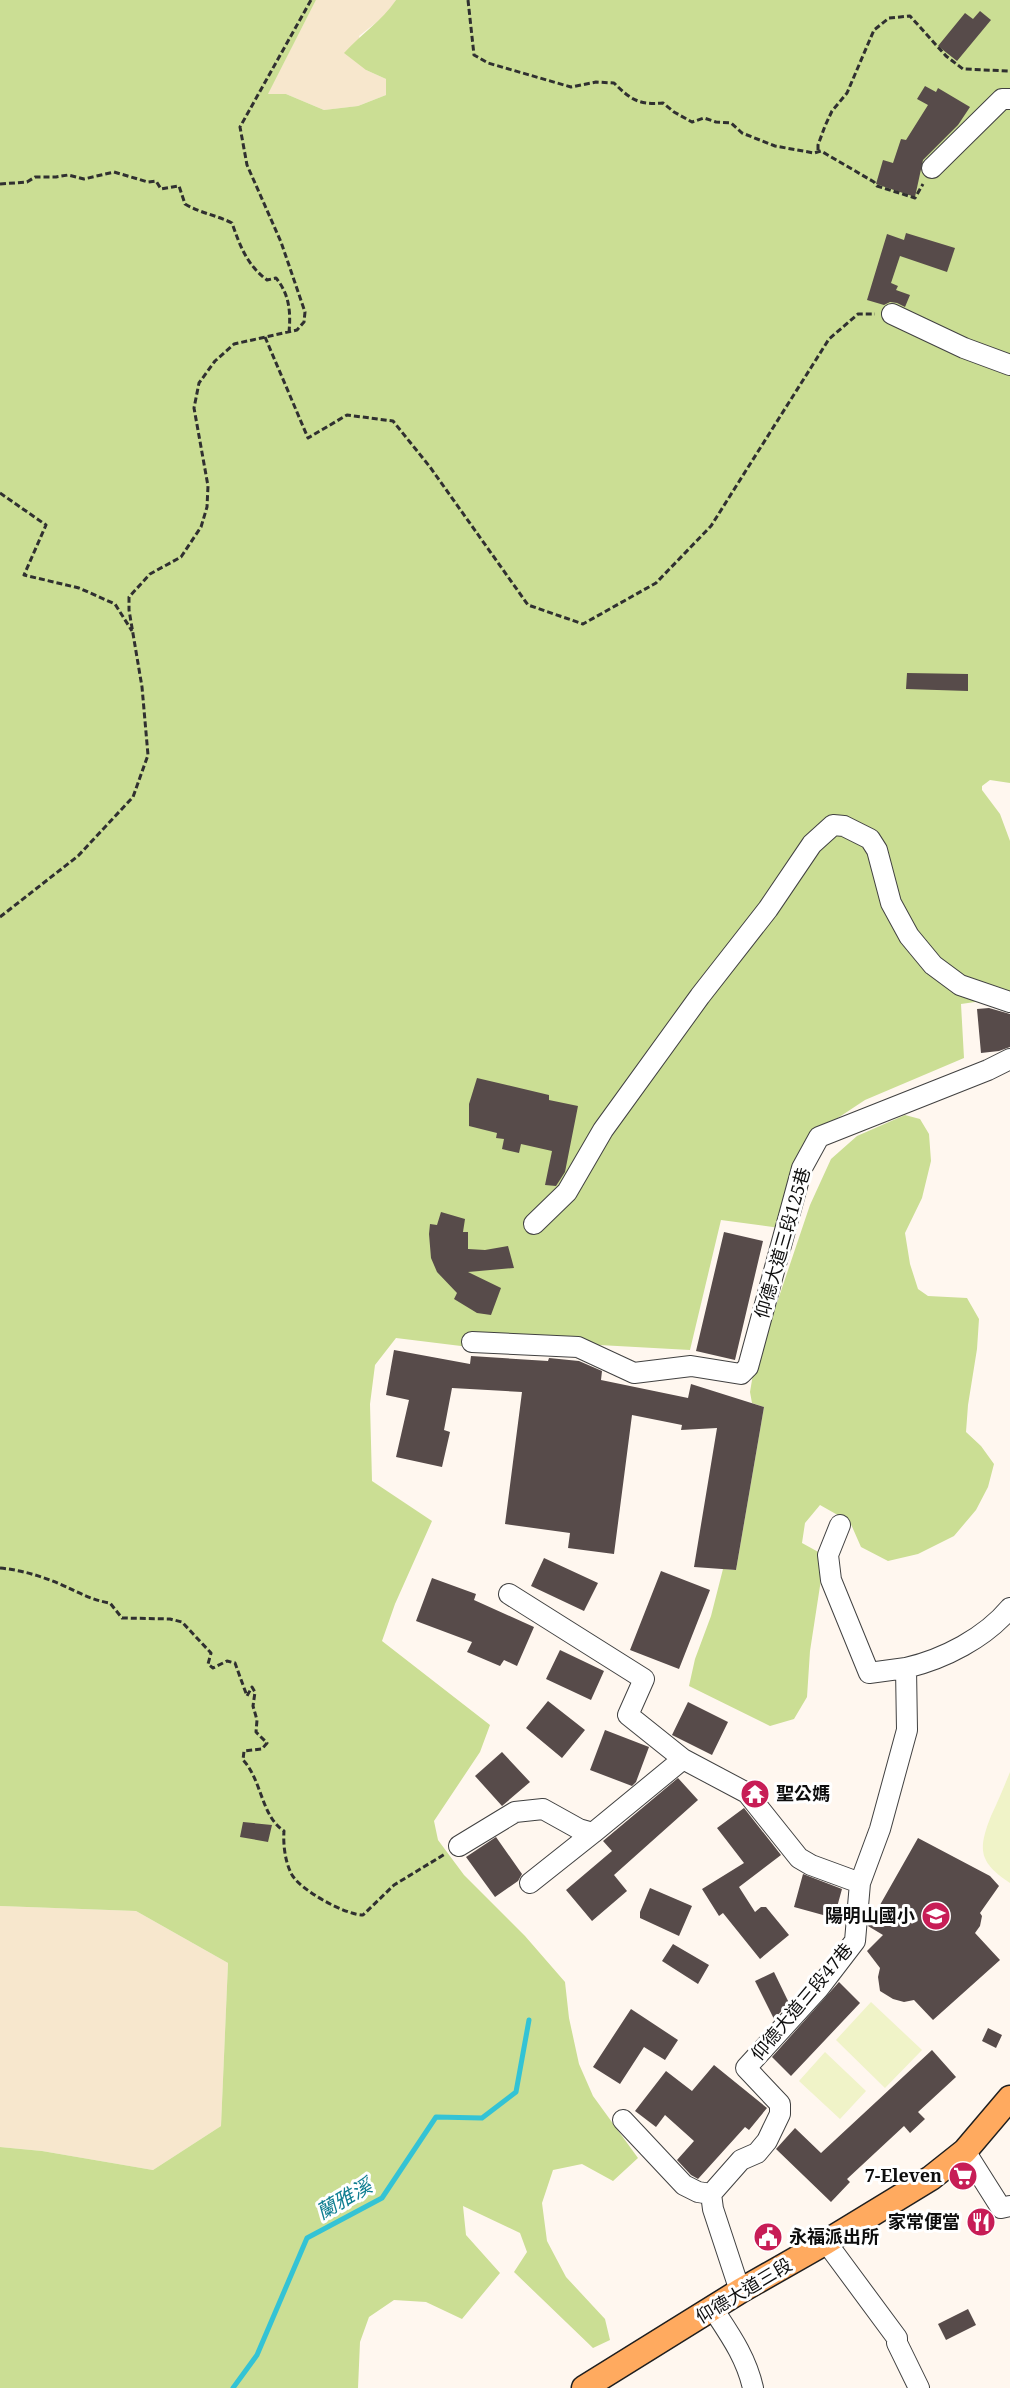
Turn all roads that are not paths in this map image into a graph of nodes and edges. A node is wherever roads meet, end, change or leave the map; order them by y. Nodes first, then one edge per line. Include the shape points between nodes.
1 (1010, 99) edge
2 (932, 168) road end
3 (892, 314) road end
4 (1010, 365) edge
5 (1010, 1002) edge
6 (1010, 1059) edge
7 (534, 1224) dead end
8 (472, 1341) dead end
9 (840, 1525) dead end
10 (509, 1594) dead end
11 (1010, 1608) edge
12 (906, 1668) junction
13 (683, 1759) junction
14 (593, 1833) junction
15 (459, 1846) road end
16 (530, 1883) dead end
17 (860, 1883) junction
18 (1010, 2098) edge
19 (623, 2120) dead end
20 (964, 2151) junction
21 (711, 2194) junction
22 (1010, 2206) edge
23 (826, 2242) junction
24 (740, 2291) junction
25 (713, 2309) junction
26 (584, 2388) edge
27 (753, 2388) edge
28 (919, 2388) edge

1 - 2 street via 1002,99
3 - 4 street
5 - 7 street via 960,985 933,965 909,936 891,903 877,850 870,839 844,826 832,825 812,844 603,1130 567,1192
6 - 8 street, 仰德大道三段125巷 via 819,1137 802,1168 748,1366 741,1374 691,1366 634,1373 578,1347
9 - 12 street via 828,1556 831,1580 869,1673
10 - 13 street via 644,1679 628,1715
11 - 12 street via 998,1623 964,1644
12 - 17 street via 907,1730 880,1829
13 - 14 street
13 - 17 street via 747,1793 799,1858
14 - 15 street via 543,1809 515,1812
14 - 16 street
17 - 21 street, 仰德大道三段47巷 via 855,1941 819,1988 746,2068 780,2104 780,2114 767,2141 741,2160
18 - 20 main road, 仰德大道三段
19 - 21 street via 684,2185
20 - 22 street via 1001,2208
20 - 23 main road, 仰德大道三段 via 931,2178
21 - 24 street
23 - 24 main road, 仰德大道三段
23 - 28 street via 897,2338
24 - 25 main road, 仰德大道三段
25 - 26 main road, 仰德大道三段
25 - 27 street via 738,2346

